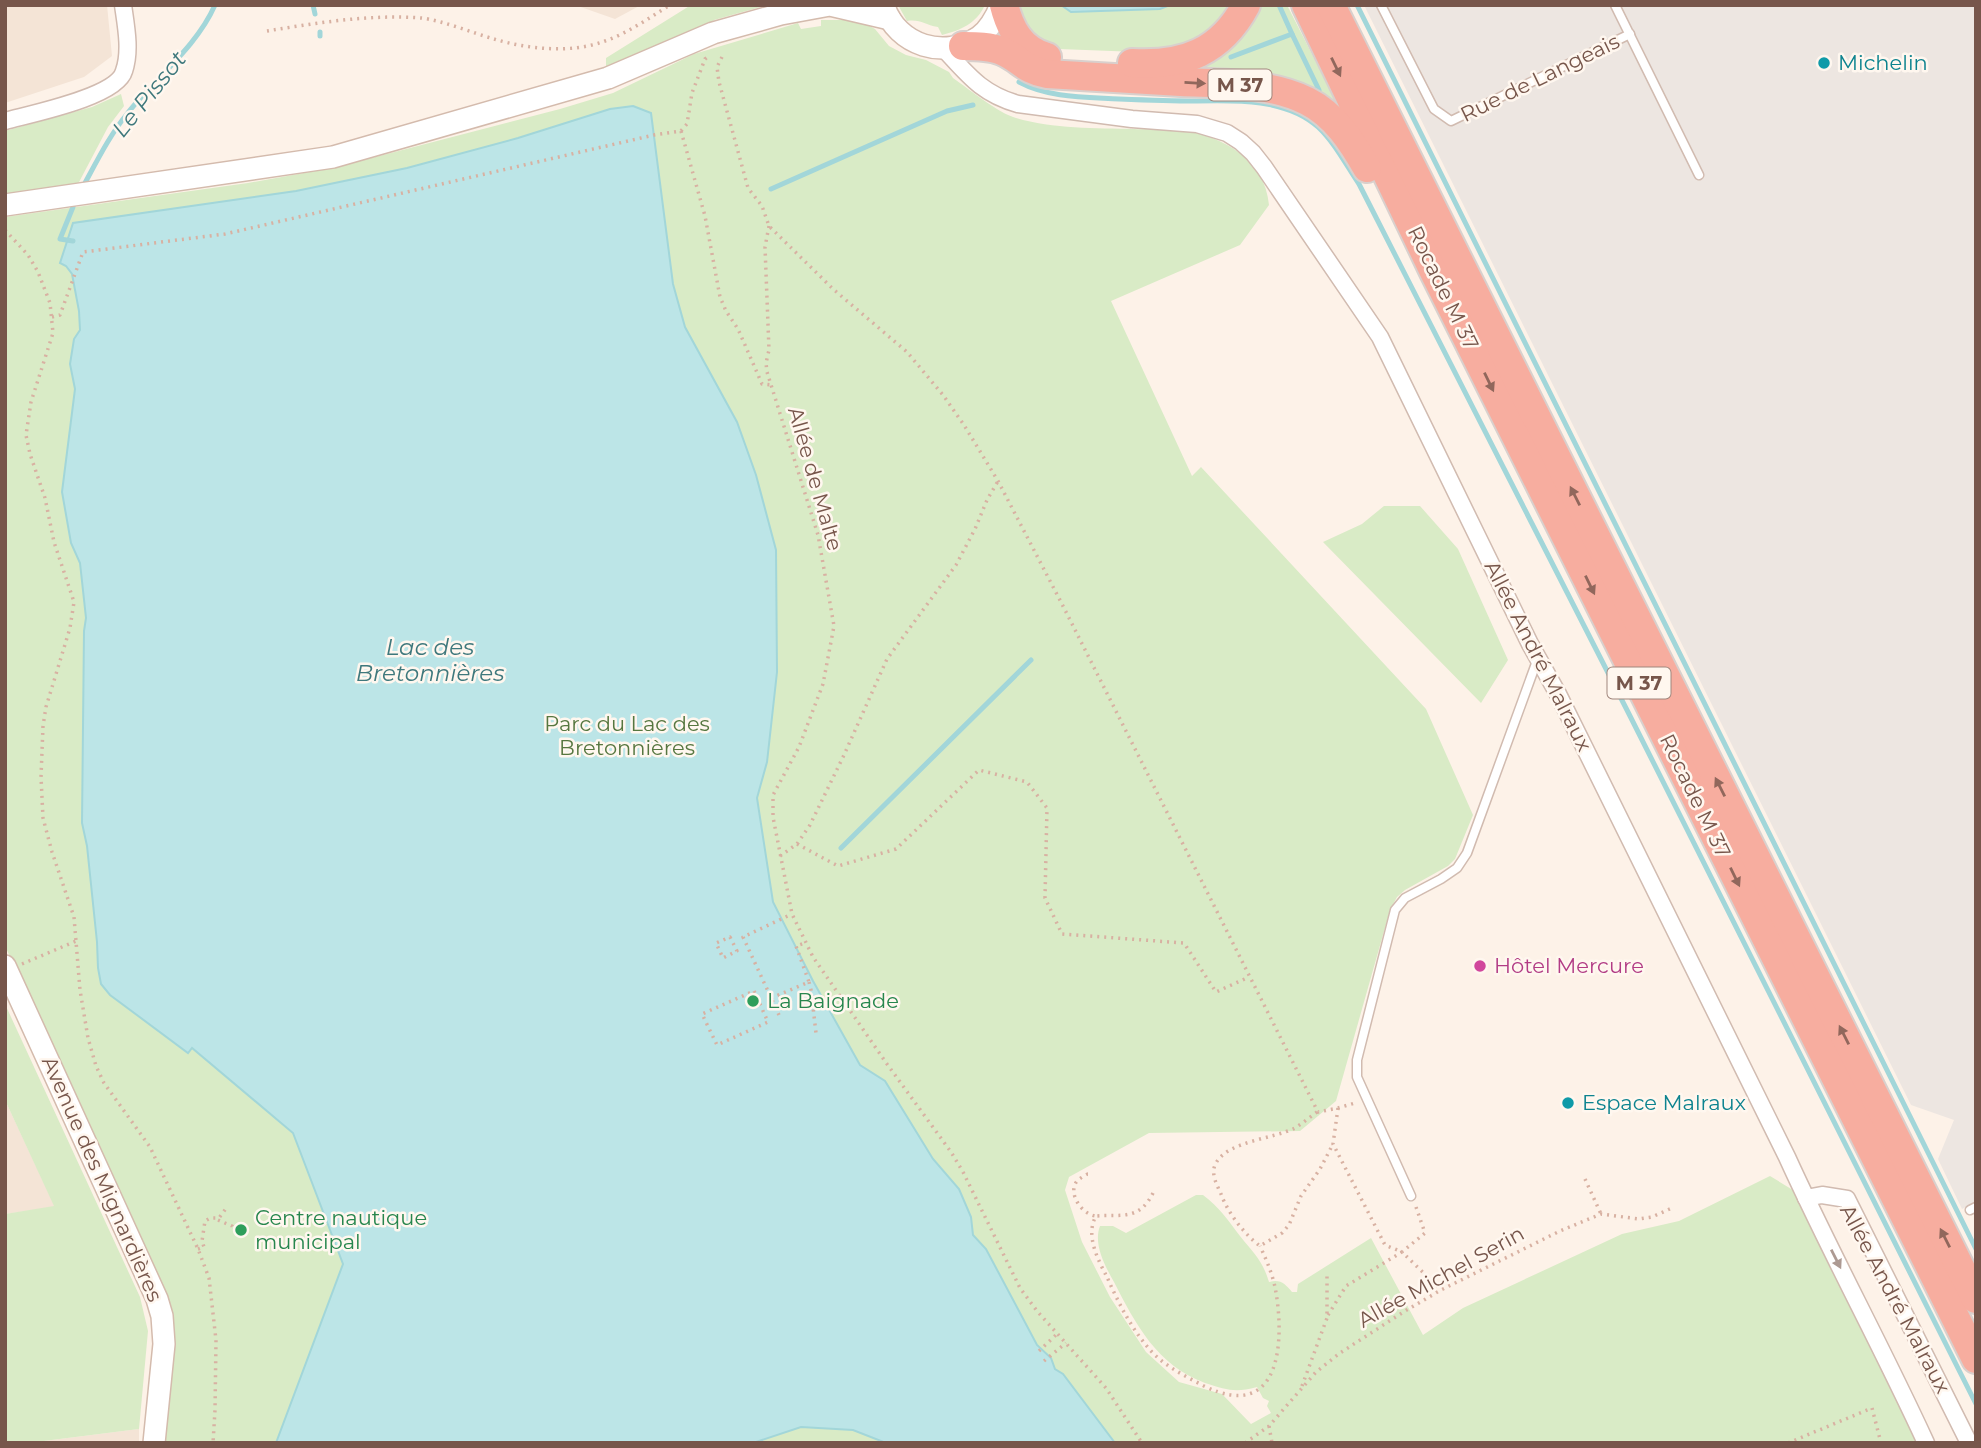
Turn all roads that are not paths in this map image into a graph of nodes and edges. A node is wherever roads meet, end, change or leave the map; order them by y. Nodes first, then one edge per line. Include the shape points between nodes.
1 (123, 5) edge
2 (830, 5) edge
3 (1002, 5) edge
4 (1246, 5) edge
5 (1306, 5) edge
6 (1331, 5) edge
7 (1381, 5) edge
8 (1615, 5) edge
9 (887, 12) edge
10 (1630, 34) junction
11 (953, 47) junction
12 (5, 121) edge
13 (1699, 174) dead end
14 (5, 205) edge
15 (1434, 272) junction
16 (1538, 658) junction
17 (12, 965) edge
18 (1411, 1196) road end
19 (1806, 1198) junction
20 (1976, 1299) edge
21 (1976, 1359) edge
22 (154, 1443) edge
23 (1926, 1443) edge
24 (1969, 1443) edge

1 - 12 street via 127,55 118,82 64,106
2 - 9 street
2 - 14 street via 713,33 608,78 333,157
3 - 4 highway, M 37 via 1014,33 1039,55 1144,64 1189,58 1214,46
3 - 11 street via 981,36
5 -> 15 highway, Rocade M 37 / M 37
20 -> 6 highway, Rocade M 37 / M 37
7 - 10 lane, Rue de Langeais via 1434,109 1451,121
8 - 10 lane
9 - 11 street via 896,29 910,40 926,47
10 - 13 lane
11 -> 15 highway, M 37 via 1005,52 1028,69 1047,74 1249,86 1310,102 1353,144
11 - 16 street, Allée André Malraux via 979,86 1003,100 1197,124 1227,133 1253,153 1380,337
15 -> 21 highway, Rocade M 37 / M 37
16 - 18 lane via 1467,853 1457,868 1405,898 1395,910 1357,1060 1357,1077
16 - 19 street, Allée André Malraux
17 - 22 street, Avenue des Mignardières via 159,1306 164,1344
19 -> 23 street
19 - 24 street, Allée André Malraux via 1847,1199

